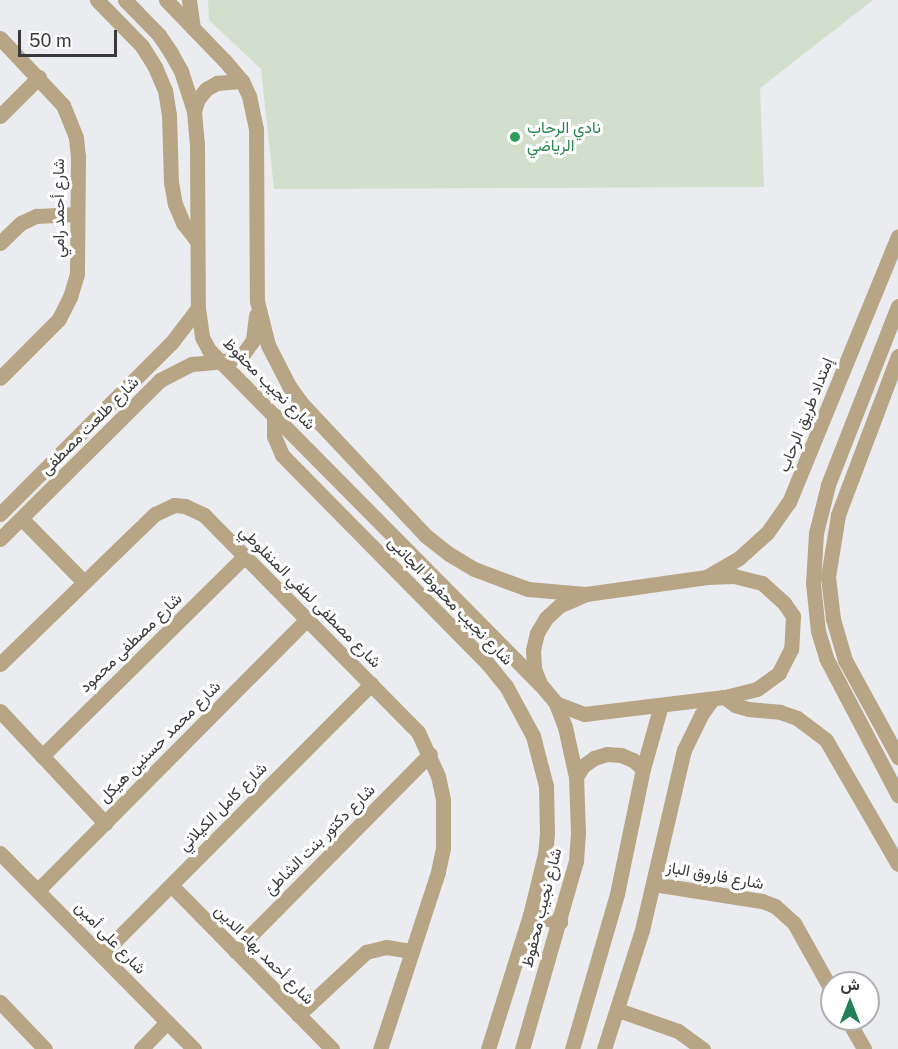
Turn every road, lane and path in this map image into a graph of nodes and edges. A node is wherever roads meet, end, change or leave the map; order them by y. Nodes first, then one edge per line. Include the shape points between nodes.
1 (97, 0) edge
2 (125, 0) edge
3 (166, 0) edge
4 (189, 0) edge
5 (193, 28) junction
6 (0, 38) edge
7 (39, 77) junction
8 (242, 81) junction
9 (194, 111) junction
10 (0, 116) edge
11 (77, 214) junction
12 (898, 236) edge
13 (197, 240) junction
14 (0, 243) edge
15 (257, 301) junction
16 (898, 306) edge
17 (198, 308) junction
18 (898, 356) edge
19 (217, 361) junction
20 (0, 378) edge
21 (274, 415) junction
22 (3, 507) edge
23 (820, 510) junction
24 (838, 515) junction
25 (22, 519) junction
26 (0, 539) edge
27 (245, 556) junction
28 (707, 577) junction
29 (84, 582) junction
30 (586, 594) junction
31 (815, 614) junction
32 (793, 616) junction
33 (307, 619) junction
34 (0, 664) edge
35 (371, 684) junction
36 (540, 684) junction
37 (718, 698) junction
38 (556, 703) junction
39 (661, 705) junction
40 (870, 707) junction
41 (0, 711) edge
42 (855, 716) junction
43 (430, 754) junction
44 (42, 756) junction
45 (898, 757) edge
46 (643, 769) junction
47 (576, 777) junction
48 (898, 795) edge
49 (105, 823) junction
50 (0, 853) edge
51 (898, 864) edge
52 (653, 884) junction
53 (171, 885) junction
54 (38, 890) junction
55 (530, 915) junction
56 (560, 922) junction
57 (235, 951) junction
58 (411, 951) junction
59 (101, 955) junction
60 (821, 971) edge
61 (0, 1002) edge
62 (618, 1010) junction
63 (298, 1015) junction
64 (167, 1022) junction
65 (854, 1031) edge
66 (45, 1049) edge
67 (141, 1049) edge
68 (194, 1049) edge
69 (332, 1049) edge
70 (380, 1049) edge
71 (488, 1049) edge
72 (522, 1049) edge
73 (572, 1049) edge
74 (604, 1049) edge
75 (703, 1049) edge
76 (864, 1049) edge

1 - 13 street via 142,46 165,90 175,204 183,223
2 - 9 street, شارع نجيب محفوظ via 171,53
3 - 5 street, شارع نجيب محفوظ
4 - 5 street
5 - 8 street, شارع نجيب محفوظ
6 - 7 street, شارع أحمد رامي
7 - 10 street
7 - 11 street, شارع أحمد رامي via 63,105 76,138
8 - 9 street via 217,82 198,99
8 - 15 street, شارع نجيب محفوظ via 252,104 256,129
9 - 13 street, شارع نجيب محفوظ
11 - 14 street via 36,216 21,223
11 - 20 street, شارع أحمد رامي via 77,274 66,308 60,319
12 - 28 street, إمتداد طريق الرحاب via 789,502 767,533 739,558
13 - 17 street, شارع نجيب محفوظ
15 - 19 street, شارع طلعت مصطفى via 255,331 249,348 235,359
15 - 30 street, شارع نجيب محفوظ via 268,345 289,386 426,536 474,569 501,581 528,589
16 - 23 street
17 - 19 street, شارع نجيب محفوظ via 202,337
17 - 22 street, شارع طلعت مصطفى via 172,342
18 - 24 street
19 - 21 street, شارع نجيب محفوظ
19 - 25 street, شارع طلعت مصطفى via 181,368 160,381
21 - 36 street, شارع نجيب محفوظ
21 - 55 street, شارع نجيب محفوظ الجانبى via 274,436 282,455 488,664 523,713 541,763 548,809 545,854
23 - 24 street
23 - 31 street via 813,554
24 - 40 street via 828,577 833,619 845,660
25 - 26 street, شارع طلعت مصطفى
25 - 29 street
27 - 29 street, شارع مصطفى لطفي المنفلوطي via 204,515 174,505 155,514
27 - 33 street, شارع مصطفى لطفي المنفلوطي
27 - 44 street, شارع مصطفى محمود
28 - 30 street
28 - 32 street via 734,576 762,583
29 - 34 street, شارع مصطفى لطفي المنفلوطي
30 - 36 street via 560,606 537,633 534,668
31 - 32 street
31 - 42 street via 825,658
32 - 37 street via 791,649 779,673 757,689
33 - 35 street, شارع مصطفى لطفي المنفلوطي
33 - 49 street, شارع محمد حسنين هيكل
35 - 43 street, شارع مصطفى لطفي المنفلوطي via 418,732
35 - 53 street, شارع كامل الكيلاني
36 - 38 street, شارع نجيب محفوظ
37 - 39 street
37 - 51 street via 748,709 797,718 826,740
37 - 52 street via 696,723 684,750
38 - 39 street via 584,714
38 - 47 street, شارع نجيب محفوظ
39 - 46 street
40 - 42 street
40 - 45 street
41 - 44 street
42 - 48 street
43 - 57 street, شارع دكتور بنت الشاطئ
43 - 58 street, شارع مصطفى لطفي المنفلوطي via 443,800 443,848
44 - 49 street
46 - 47 street via 621,754 607,754 589,762
46 - 73 street via 617,894
47 - 56 street, شارع نجيب محفوظ via 576,861
49 - 54 street, شارع محمد حسنين هيكل
50 - 54 street, شارع على أمين
52 - 60 street, شارع فاروق الباز via 775,906 794,923
52 - 62 street
53 - 57 street, شارع أحمد بهاء الدين
53 - 59 street, شارع كامل الكيلاني
54 - 59 street, شارع على أمين
55 - 56 street
55 - 71 street, شارع نجيب محفوظ الجانبى
56 - 72 street, شارع نجيب محفوظ
57 - 63 street, شارع أحمد بهاء الدين
58 - 63 street via 386,947 366,952
58 - 70 street, شارع مصطفى لطفي المنفلوطي
59 - 64 street, شارع على أمين
61 - 66 street
62 - 74 street
62 - 75 street via 678,1031
63 - 69 street, شارع أحمد بهاء الدين
64 - 67 street
64 - 68 street, شارع على أمين
65 - 76 street

